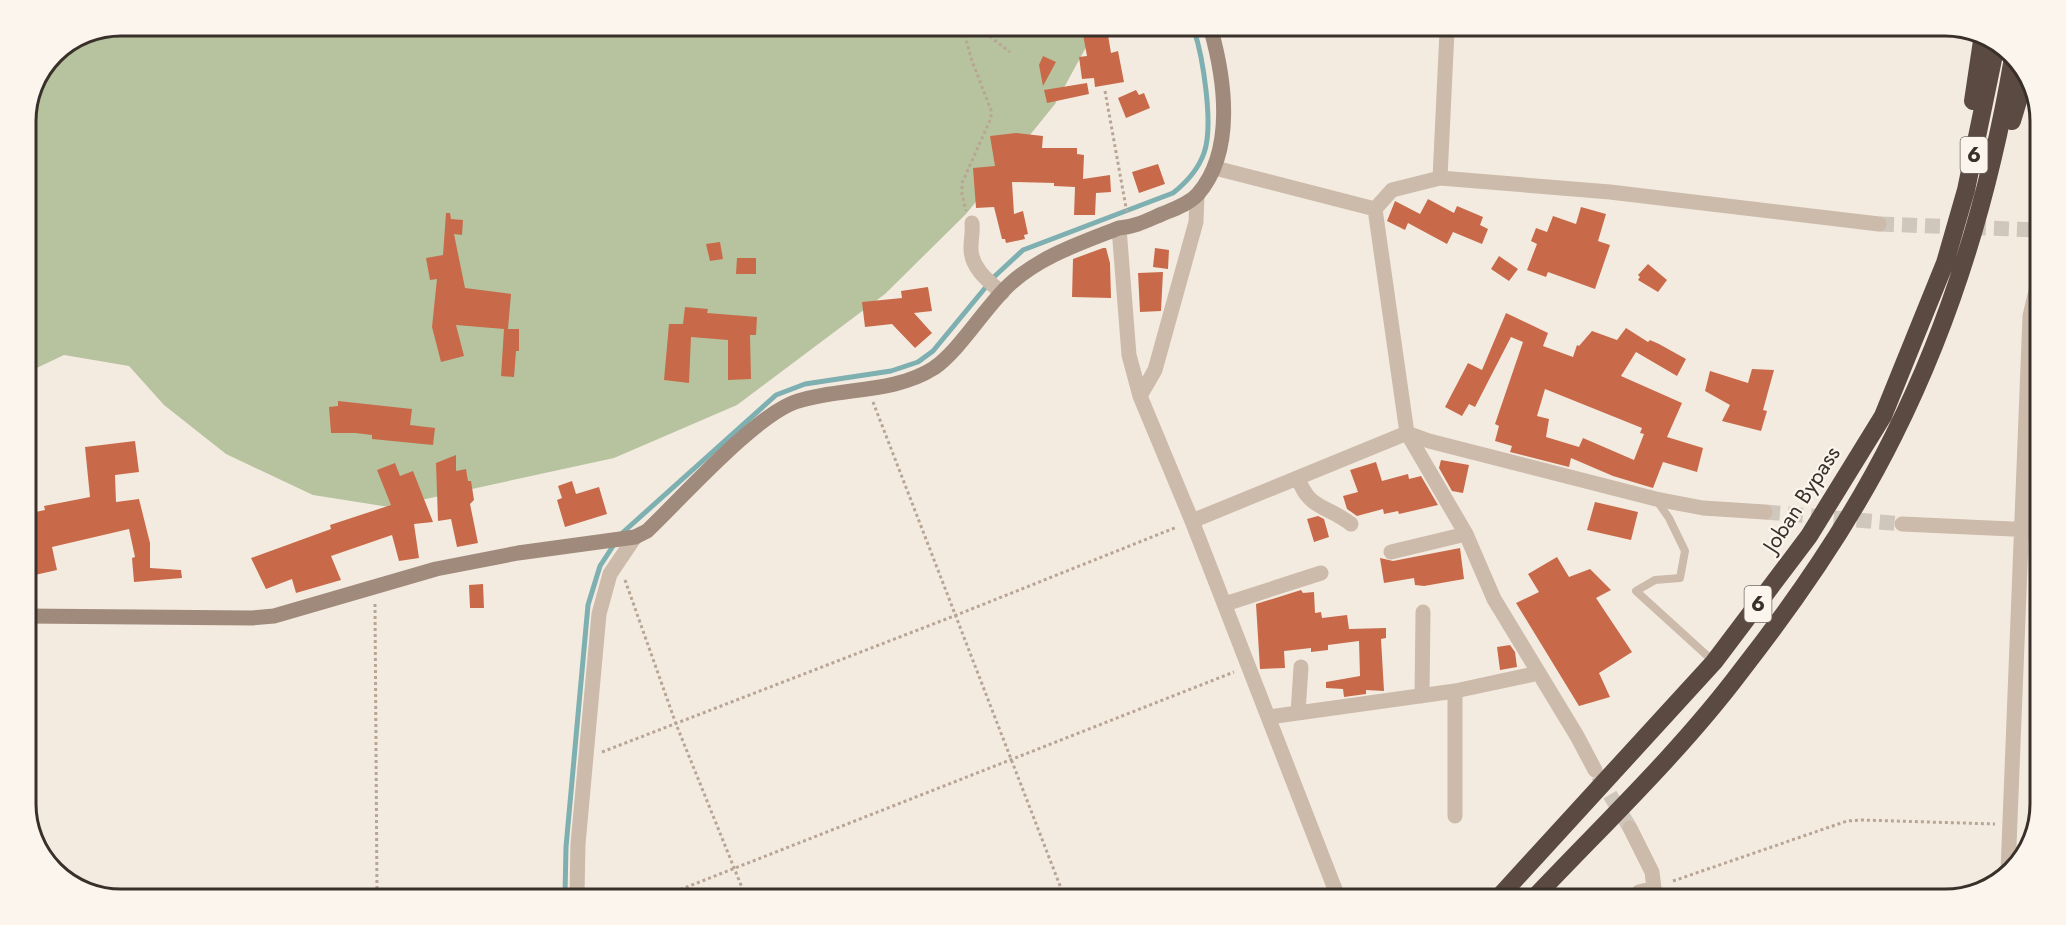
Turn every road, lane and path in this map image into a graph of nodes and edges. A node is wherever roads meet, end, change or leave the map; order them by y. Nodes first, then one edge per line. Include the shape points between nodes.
1 (965, 36) edge
2 (989, 36) edge
3 (1212, 36) edge
4 (1447, 36) edge
5 (1981, 44) edge
6 (1010, 52) dead end
7 (1994, 52) edge
8 (2011, 68) edge
9 (2023, 86) edge
10 (1105, 91) dead end
11 (1215, 168) junction
12 (1440, 178) junction
13 (1197, 195) junction
14 (1124, 204) dead end
15 (1375, 208) junction
16 (972, 223) joint
17 (1879, 224) tunnel mouth
18 (1119, 228) junction
19 (1945, 263) junction
20 (995, 286) junction
21 (2030, 316) edge
22 (1940, 327) junction
23 (868, 389) junction
24 (1140, 396) junction
25 (1407, 433) junction
26 (1298, 478) junction
27 (1656, 500) junction
28 (1765, 512) tunnel mouth
29 (1192, 521) junction
30 (1351, 524) dead end
31 (1902, 524) tunnel mouth
32 (2020, 529) junction
33 (2030, 530) edge
34 (1466, 534) junction
35 (631, 538) junction
36 (1390, 552) dead end
37 (619, 562) junction
38 (1321, 573) dead end
39 (375, 586) junction
40 (1225, 604) junction
41 (1423, 612) dead end
42 (36, 616) edge
43 (954, 616) junction
44 (1714, 662) junction
45 (1249, 666) junction
46 (1301, 667) dead end
47 (1539, 673) junction
48 (1455, 691) junction
49 (1422, 696) junction
50 (1298, 712) junction
51 (1269, 717) junction
52 (676, 724) junction
53 (586, 758) junction
54 (1011, 760) junction
55 (1595, 770) tunnel mouth
56 (1455, 816) dead end
57 (2010, 825) junction
58 (1630, 828) tunnel mouth
59 (2008, 861) edge
60 (735, 869) junction
61 (377, 889) edge
62 (577, 889) edge
63 (682, 889) edge
64 (743, 889) edge
65 (1061, 889) edge
66 (1335, 889) edge
67 (1506, 889) edge
68 (1542, 889) edge
69 (1644, 889) edge
70 (1653, 889) edge

1 - 16 path via 991,110 962,183 963,205
2 - 6 path
3 - 11 street via 1223,101 1221,150
4 - 12 street
5 - 19 highway
7 - 19 highway, Joban Bypass / 6 via 1966,190
8 - 22 highway, Joban Bypass / 6 via 1982,205
9 - 22 highway via 1973,269
10 - 14 path
11 - 13 street
11 - 15 street
12 - 15 street via 1392,190
12 - 17 street via 1610,192
13 - 18 street via 1142,223
13 - 24 street via 1196,222 1155,370
15 - 25 street
16 - 20 street via 971,255
18 - 20 street
18 - 24 street via 1129,355
19 - 44 highway, Joban Bypass / 6 via 1883,416 1809,537
20 - 23 street via 936,366 918,377
21 - 32 street
22 - 68 highway, Joban Bypass / 6 via 1894,435 1831,544 1767,636 1701,720
23 - 35 street via 796,401 773,413 647,531
23 - 43 path
24 - 29 street
25 - 26 street
25 - 27 street
25 - 34 street
26 - 29 street
26 - 30 street via 1311,502
27 - 28 street
27 - 44 lane via 1685,551 1680,578 1655,580 1636,591
29 - 40 street
29 - 43 path
31 - 32 street
32 - 33 street
32 - 57 street
34 - 36 street
34 - 47 street via 1494,599
35 - 37 street
35 - 39 street via 478,560
37 - 52 path
37 - 53 street via 610,574 599,614
38 - 40 street
39 - 42 street via 293,612 252,618
39 - 61 path
40 - 45 street
41 - 49 street
43 - 52 path
43 - 54 path
44 - 67 highway, Joban Bypass / 6
45 - 51 street
45 - 54 path
46 - 50 street
47 - 48 street
47 - 55 street
48 - 49 street
48 - 56 street
49 - 50 street
50 - 51 street
51 - 66 street
52 - 53 path
52 - 60 path
53 - 62 street
54 - 60 path
54 - 65 path
57 - 59 street
57 - 70 path via 1847,821
58 - 69 street via 1652,872
60 - 63 path
60 - 64 path

